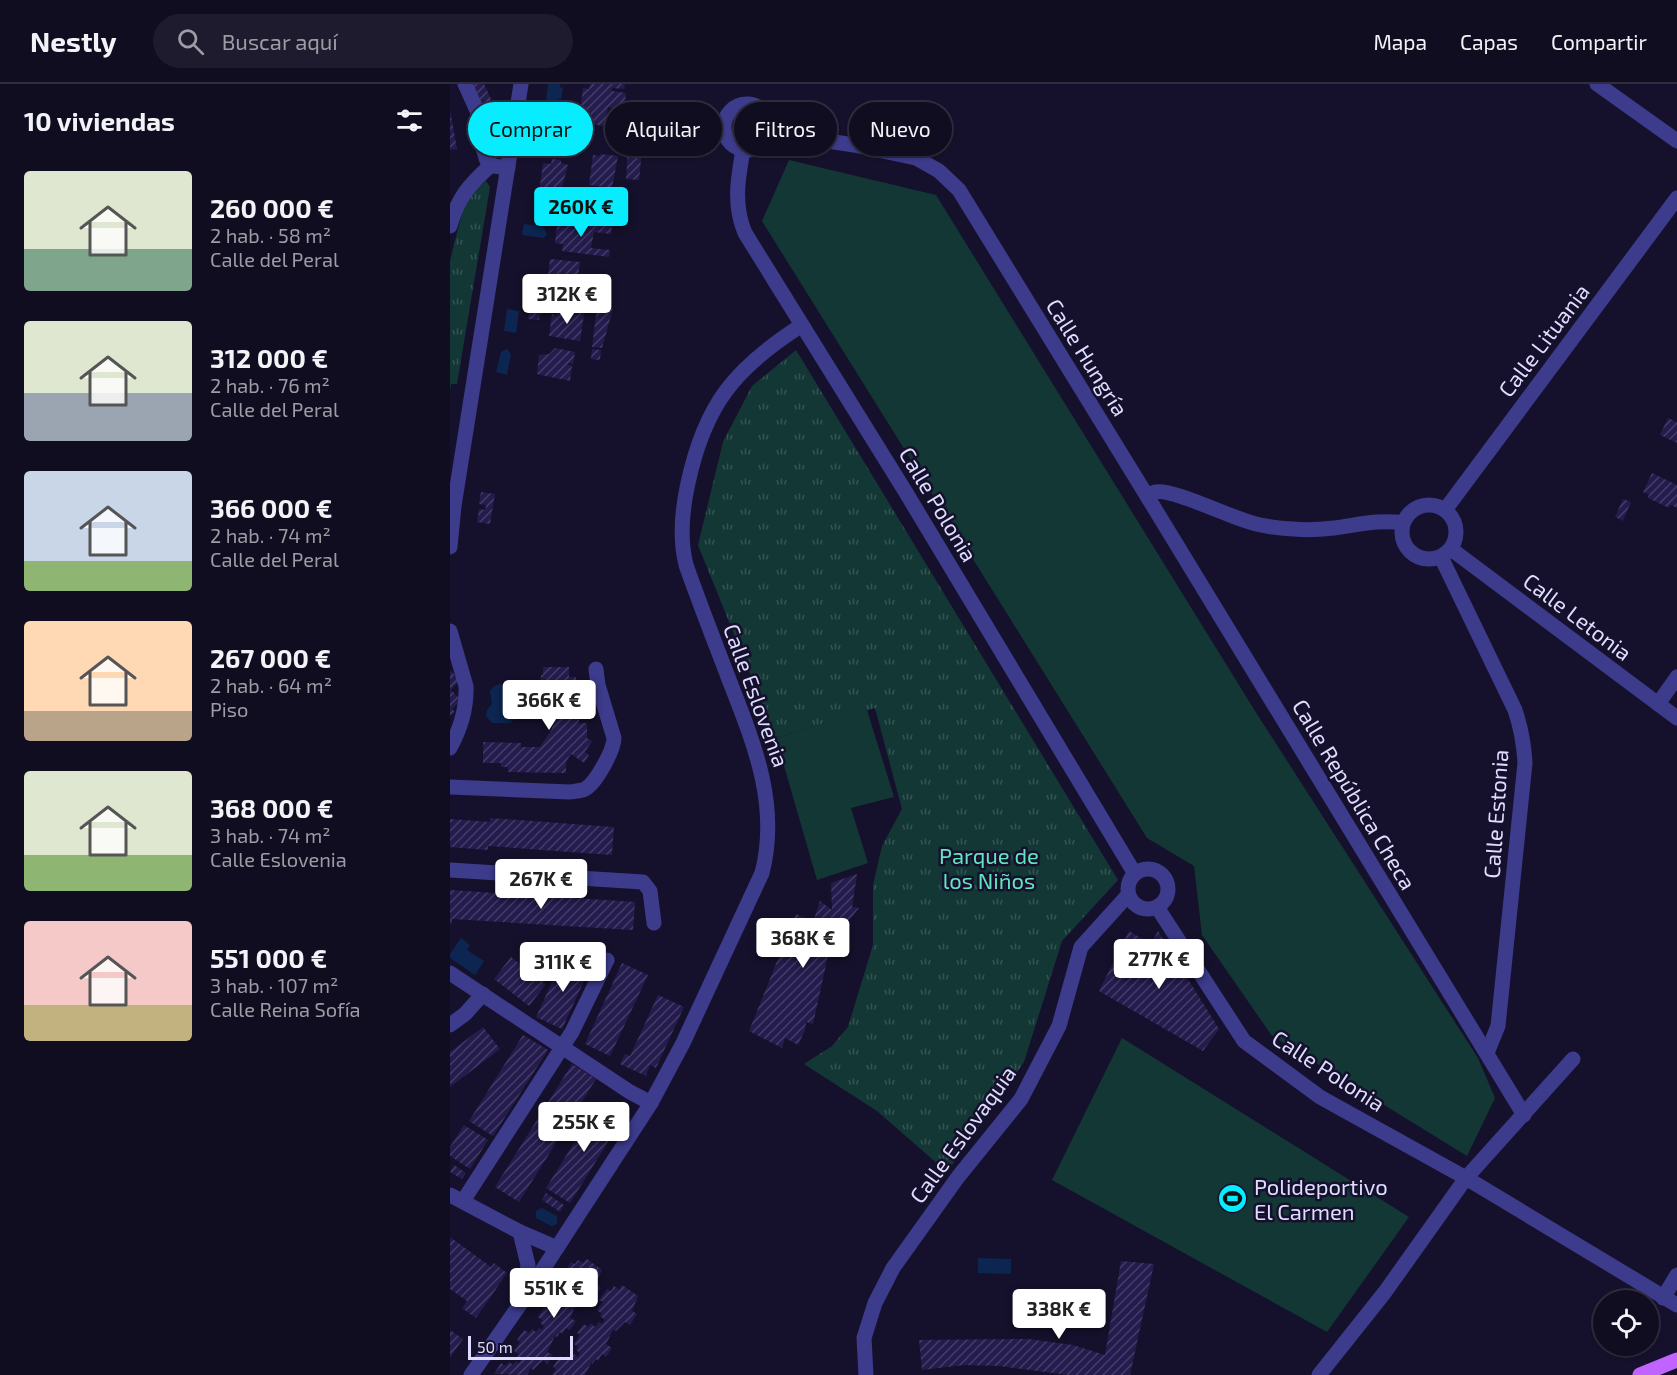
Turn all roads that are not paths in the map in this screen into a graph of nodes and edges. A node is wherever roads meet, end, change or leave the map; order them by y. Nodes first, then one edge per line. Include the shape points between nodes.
1 (465, 84) edge
2 (513, 84) edge
3 (521, 84) edge
4 (1597, 84) edge
5 (516, 102) edge
6 (518, 102) edge
7 (734, 109) edge
8 (1677, 141) edge
9 (837, 143) edge
10 (734, 144) edge
11 (510, 156) edge
12 (742, 156) edge
13 (490, 165) junction
14 (508, 168) junction
15 (1677, 198) edge
16 (450, 226) edge
17 (802, 324) junction
18 (1147, 496) junction
19 (1445, 510) junction
20 (1403, 523) junction
21 (450, 547) edge
22 (1446, 553) junction
23 (450, 631) edge
24 (452, 652) edge
25 (596, 669) dead end
26 (1677, 677) edge
27 (1658, 705) junction
28 (1677, 718) edge
29 (450, 748) edge
30 (450, 787) edge
31 (450, 870) edge
32 (1135, 874) junction
33 (1128, 895) junction
34 (1157, 907) junction
35 (654, 923) dead end
36 (607, 960) dead end
37 (450, 974) edge
38 (483, 994) junction
39 (450, 1025) edge
40 (563, 1047) junction
41 (1487, 1053) junction
42 (1573, 1059) dead end
43 (651, 1103) junction
44 (1524, 1115) junction
45 (1466, 1178) junction
46 (456, 1198) edge
47 (520, 1232) junction
48 (557, 1248) junction
49 (1677, 1275) edge
50 (524, 1300) junction
51 (1670, 1302) edge
52 (1677, 1360) edge
53 (471, 1375) edge
54 (866, 1375) edge
55 (1318, 1375) edge
56 (1640, 1375) edge

1 - 13 street via 478,113 484,155
2 - 5 street
3 - 6 street
4 - 8 street
7 - 10 street via 724,126
9 - 18 street, Calle Hungría via 900,153 928,164 950,180
11 - 14 street
12 - 17 street, Calle Polonia via 737,199 741,223
13 - 14 street
13 - 16 street via 460,198
14 - 21 street
15 - 19 street, Calle Lituania
17 - 32 street, Calle Polonia
17 - 43 street, Calle Eslovenia via 758,355 719,399 700,436 686,492 683,554 760,763 766,796 767,845 757,888
18 - 20 street via 1162,492 1240,520 1294,530
18 - 41 street, Calle República Checa
19 - 20 street via 1421,506
19 - 22 street via 1457,532
20 - 22 street via 1403,541 1415,556 1432,559
22 - 27 street, Calle Letonia
22 - 41 street, Calle Estonia via 1515,710 1524,745 1498,1026
23 - 24 street
24 - 29 street via 466,695 462,719
25 - 30 street via 614,745 590,785 570,792
26 - 27 street
27 - 28 street, Calle Letonia
31 - 35 street via 643,882 650,891
32 - 33 street
32 - 34 street via 1154,870 1165,878 1168,891
33 - 34 street via 1140,908
33 - 54 street, Calle Eslovaquia via 1081,947 1059,1026 1021,1099 958,1177 893,1268 875,1303 864,1338
34 - 45 street, Calle Polonia via 1244,1041 1320,1097
36 - 40 street
37 - 38 street
38 - 39 street
38 - 40 street
40 - 43 street
40 - 46 street
41 - 44 street, Calle República Checa
42 - 44 street
43 - 48 street, Calle Eslovenia
44 - 45 street
45 - 51 street, Calle Polonia
45 - 55 street via 1385,1292
46 - 47 street
47 - 48 street
47 - 50 street via 528,1264
48 - 50 street, Calle Eslovenia
49 - 51 street
50 - 53 street, Calle Eslovenia
52 - 56 main road

